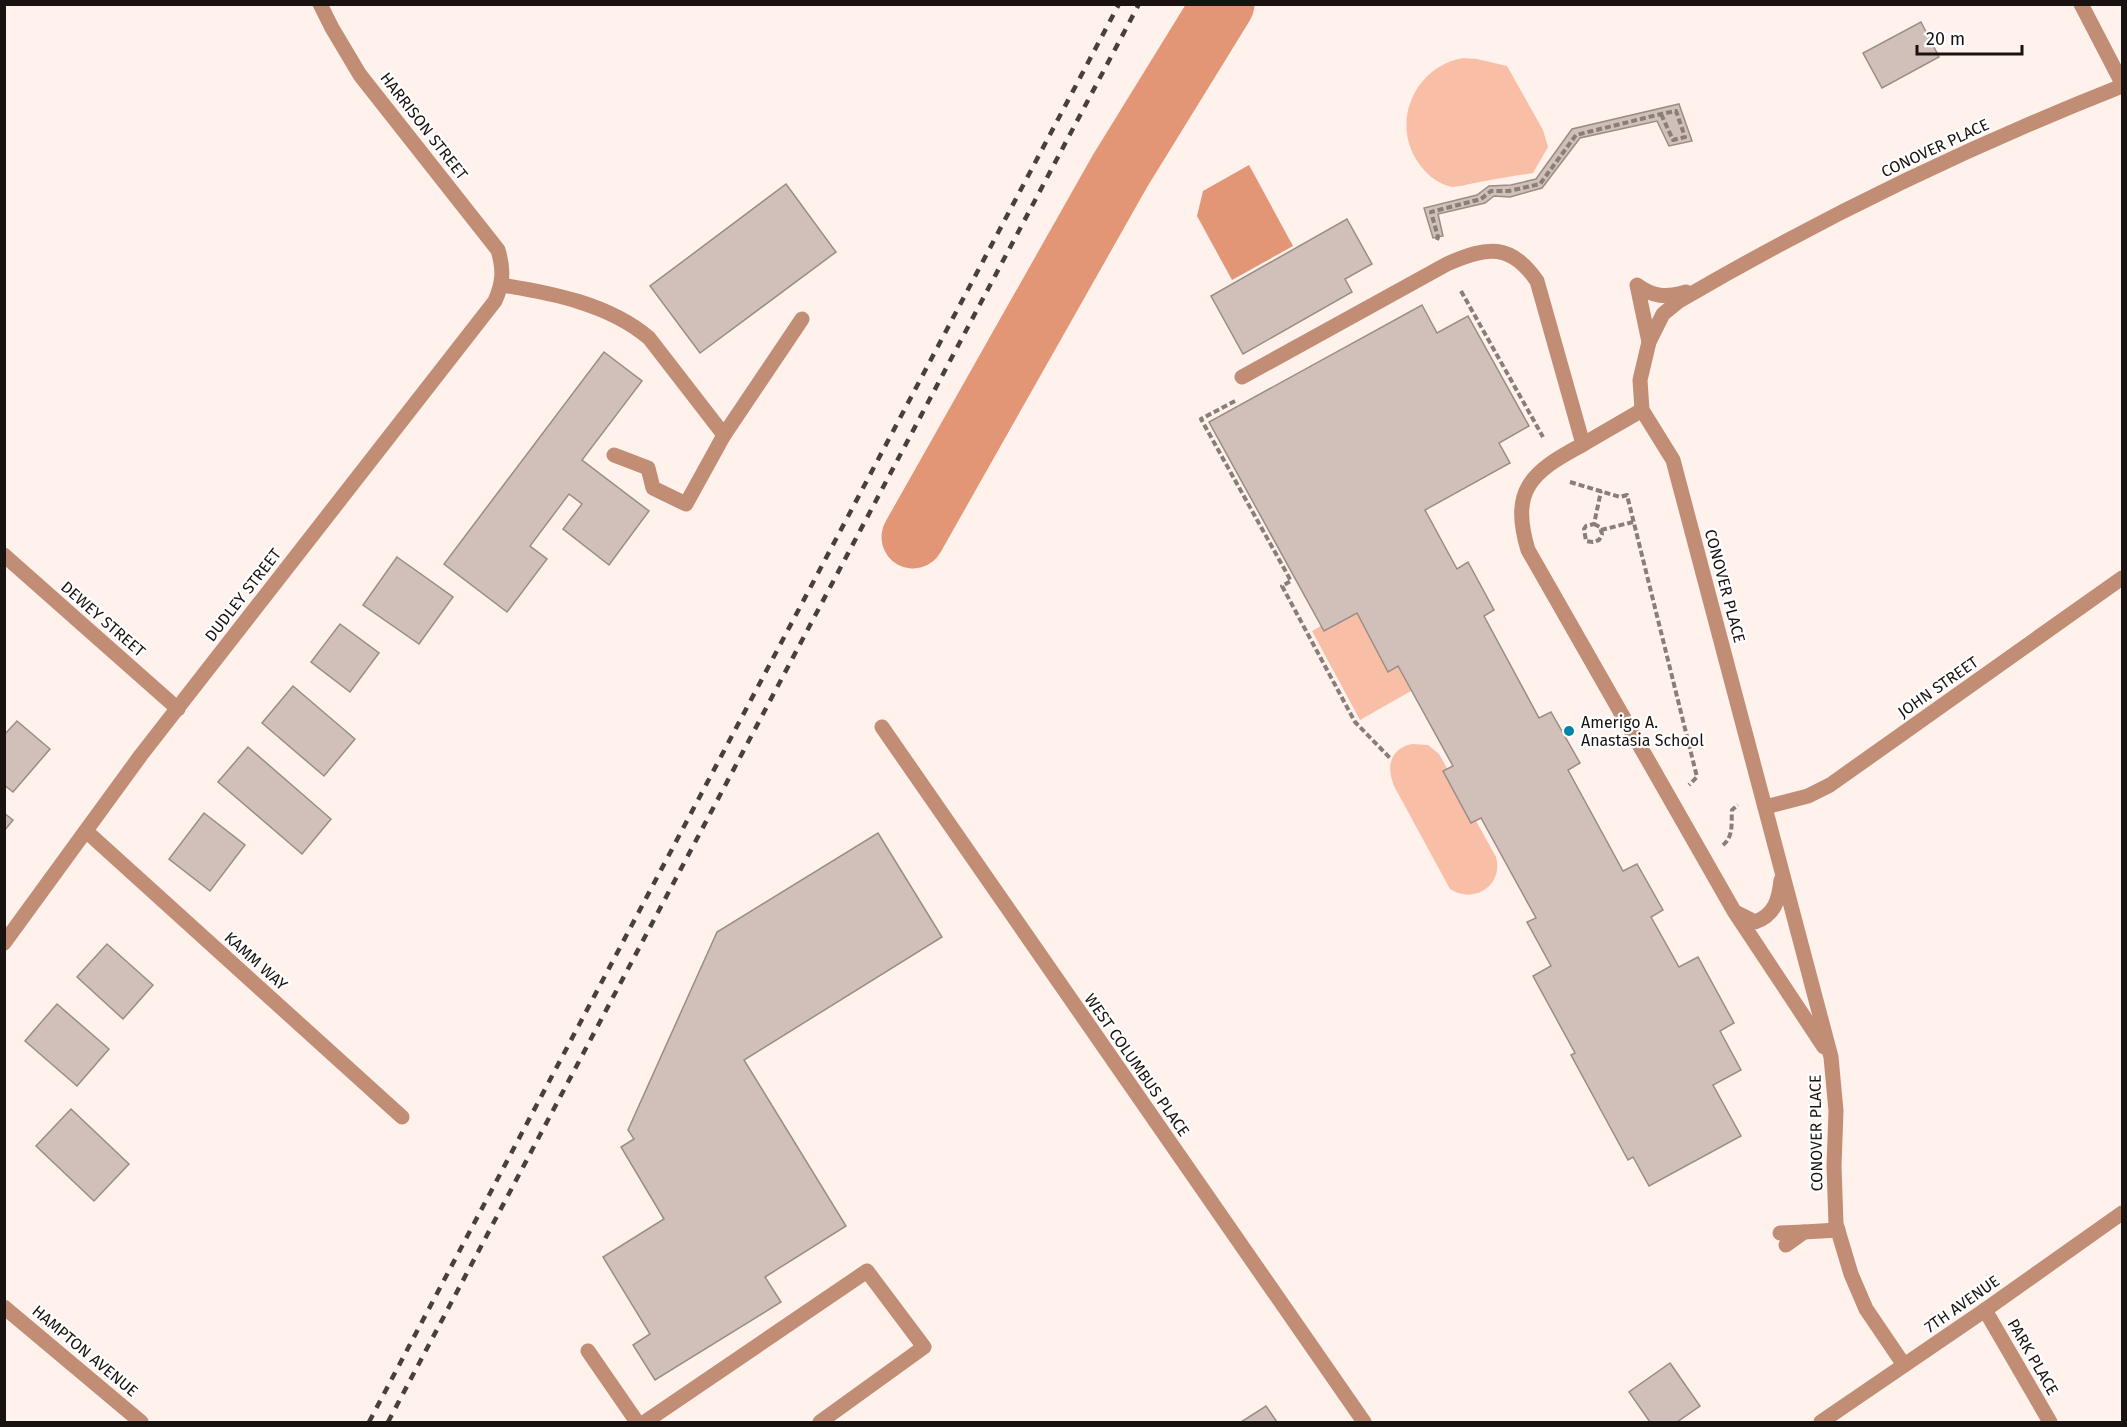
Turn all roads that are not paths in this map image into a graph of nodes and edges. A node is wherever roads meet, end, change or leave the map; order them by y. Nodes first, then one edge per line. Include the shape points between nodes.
1 (320, 4) edge
2 (2082, 4) edge
3 (2122, 85) edge
4 (503, 267) joint
5 (502, 285) junction
6 (1703, 287) junction
7 (802, 319) dead end
8 (1648, 342) junction
9 (1242, 377) road end
10 (1642, 410) junction
11 (724, 435) junction
12 (1583, 444) junction
13 (614, 455) dead end
14 (4, 555) edge
15 (2122, 578) edge
16 (178, 709) junction
17 (882, 727) dead end
18 (1765, 807) junction
19 (86, 831) junction
20 (1782, 869) junction
21 (1734, 911) junction
22 (4, 943) edge
23 (1831, 1057) junction
24 (402, 1117) dead end
25 (2122, 1213) edge
26 (1838, 1230) junction
27 (1783, 1239) dead end
28 (4, 1307) edge
29 (1985, 1310) junction
30 (588, 1350) dead end
31 (1904, 1365) junction
32 (141, 1422) edge
33 (637, 1422) edge
34 (645, 1422) edge
35 (820, 1422) edge
36 (1364, 1422) edge
37 (1821, 1422) edge
38 (2050, 1422) edge

1 - 4 street, HARRISON STREET via 360,75 498,250
2 - 3 street, CONOVER PLACE
3 - 6 street, CONOVER PLACE via 1852,206
4 - 5 street, DUDLEY STREET
5 - 11 street via 591,306 634,325 649,338
5 - 16 street, DUDLEY STREET via 495,301
6 - 8 street, CONOVER PLACE via 1663,314
6 - 8 street via 1671,297 1648,294 1637,285
7 - 11 street
8 - 10 street, CONOVER PLACE via 1640,380
9 - 12 street via 1447,264 1464,256 1498,251 1513,255 1537,281
10 - 12 street
10 - 18 street, CONOVER PLACE via 1673,460
11 - 13 street via 686,504 653,488 648,468
12 - 21 street via 1534,476 1524,498 1521,525 1528,550
14 - 16 street, DEWEY STREET
15 - 18 street, JOHN STREET via 1830,785 1808,796
16 - 19 street, DUDLEY STREET
17 - 36 street, WEST COLUMBUS PLACE
18 - 20 street, CONOVER PLACE
19 - 22 street, DUDLEY STREET
19 - 24 street, KAMM WAY
20 - 21 street via 1778,902 1766,918 1755,922
20 - 23 street, CONOVER PLACE
21 - 23 street
23 - 26 street, CONOVER PLACE
25 - 29 street, 7TH AVENUE
26 - 27 street via 1804,1232
26 - 31 street, CONOVER PLACE via 1866,1309
28 - 32 street, HAMPTON AVENUE
29 - 31 street, 7TH AVENUE
29 - 38 street, PARK PLACE
30 - 33 street
31 - 37 street, 7TH AVENUE
34 - 35 street via 867,1271 924,1347

